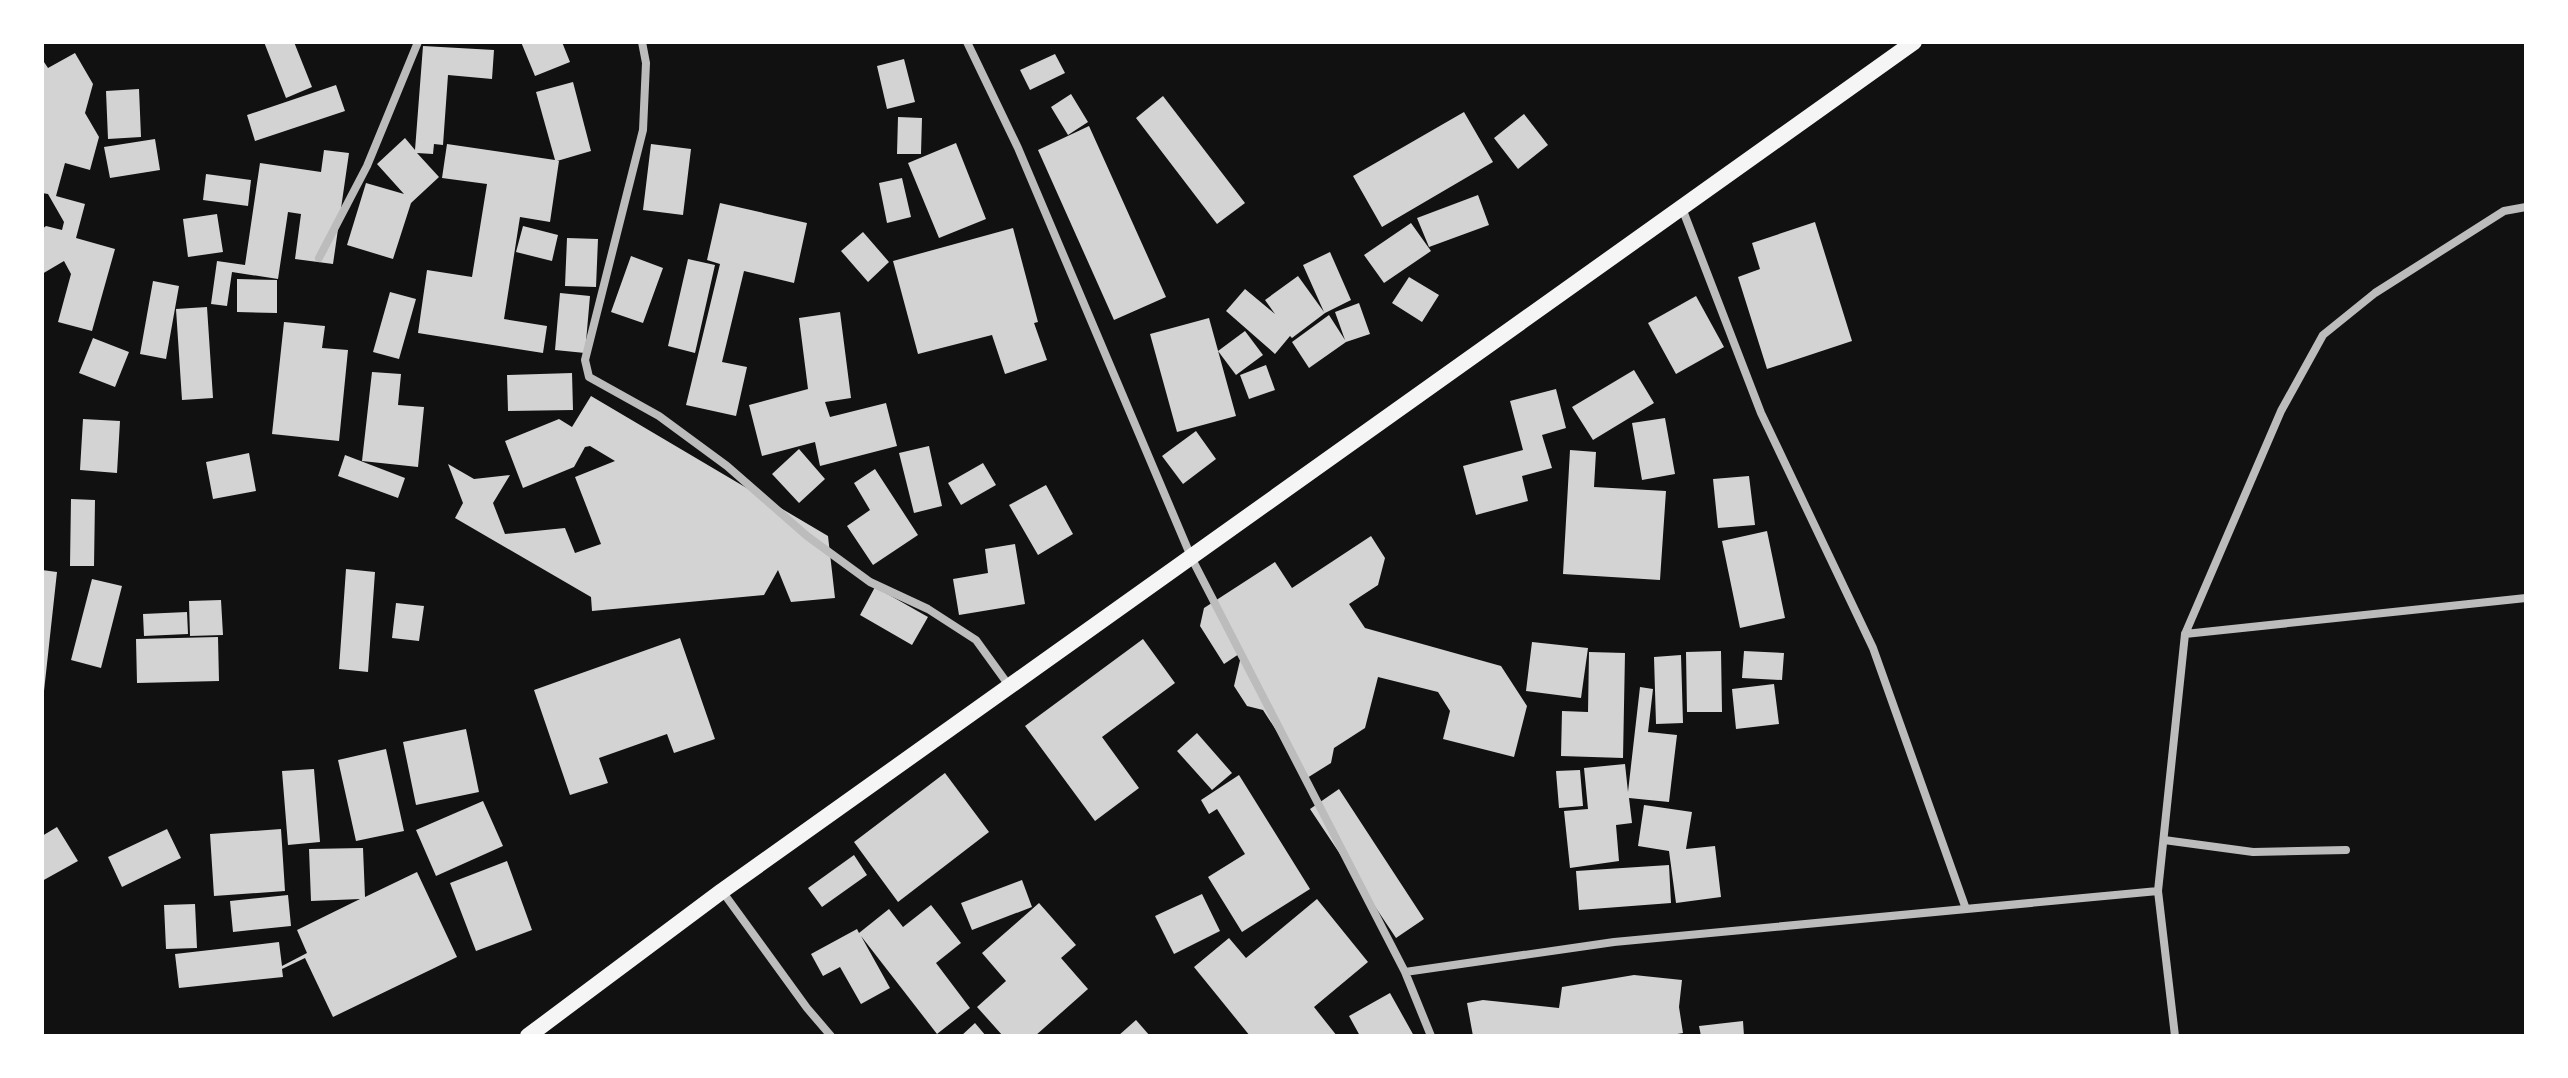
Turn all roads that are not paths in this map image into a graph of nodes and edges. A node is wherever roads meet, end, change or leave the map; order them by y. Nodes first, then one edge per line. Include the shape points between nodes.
1 (418, 42) edge
2 (642, 42) edge
3 (967, 42) edge
4 (1914, 42) edge
5 (2526, 207) edge
6 (1682, 208) junction
7 (319, 258) dead end
8 (1192, 559) junction
9 (2526, 598) edge
10 (2185, 634) junction
11 (1010, 687) junction
12 (2164, 840) junction
13 (2346, 850) dead end
14 (722, 891) junction
15 (2158, 891) junction
16 (1966, 909) junction
17 (1405, 972) junction
18 (528, 1036) edge
19 (831, 1036) edge
20 (1431, 1036) edge
21 (2175, 1036) edge

1 - 7 street via 367,166
2 - 11 street via 643,130 585,360 589,377 659,416 870,582 928,609 976,640
3 - 8 street via 1018,148
4 - 6 main road
5 - 10 street via 2491,219 2375,293 2323,335 2281,411
6 - 8 main road
6 - 16 street via 1761,413 1873,648
8 - 11 main road
8 - 17 street
9 - 10 street
10 - 12 street
11 - 14 main road
12 - 13 street via 2253,852
12 - 15 street
14 - 18 main road
14 - 19 street
15 - 16 street
15 - 21 street
16 - 17 street via 1614,942
17 - 20 street

